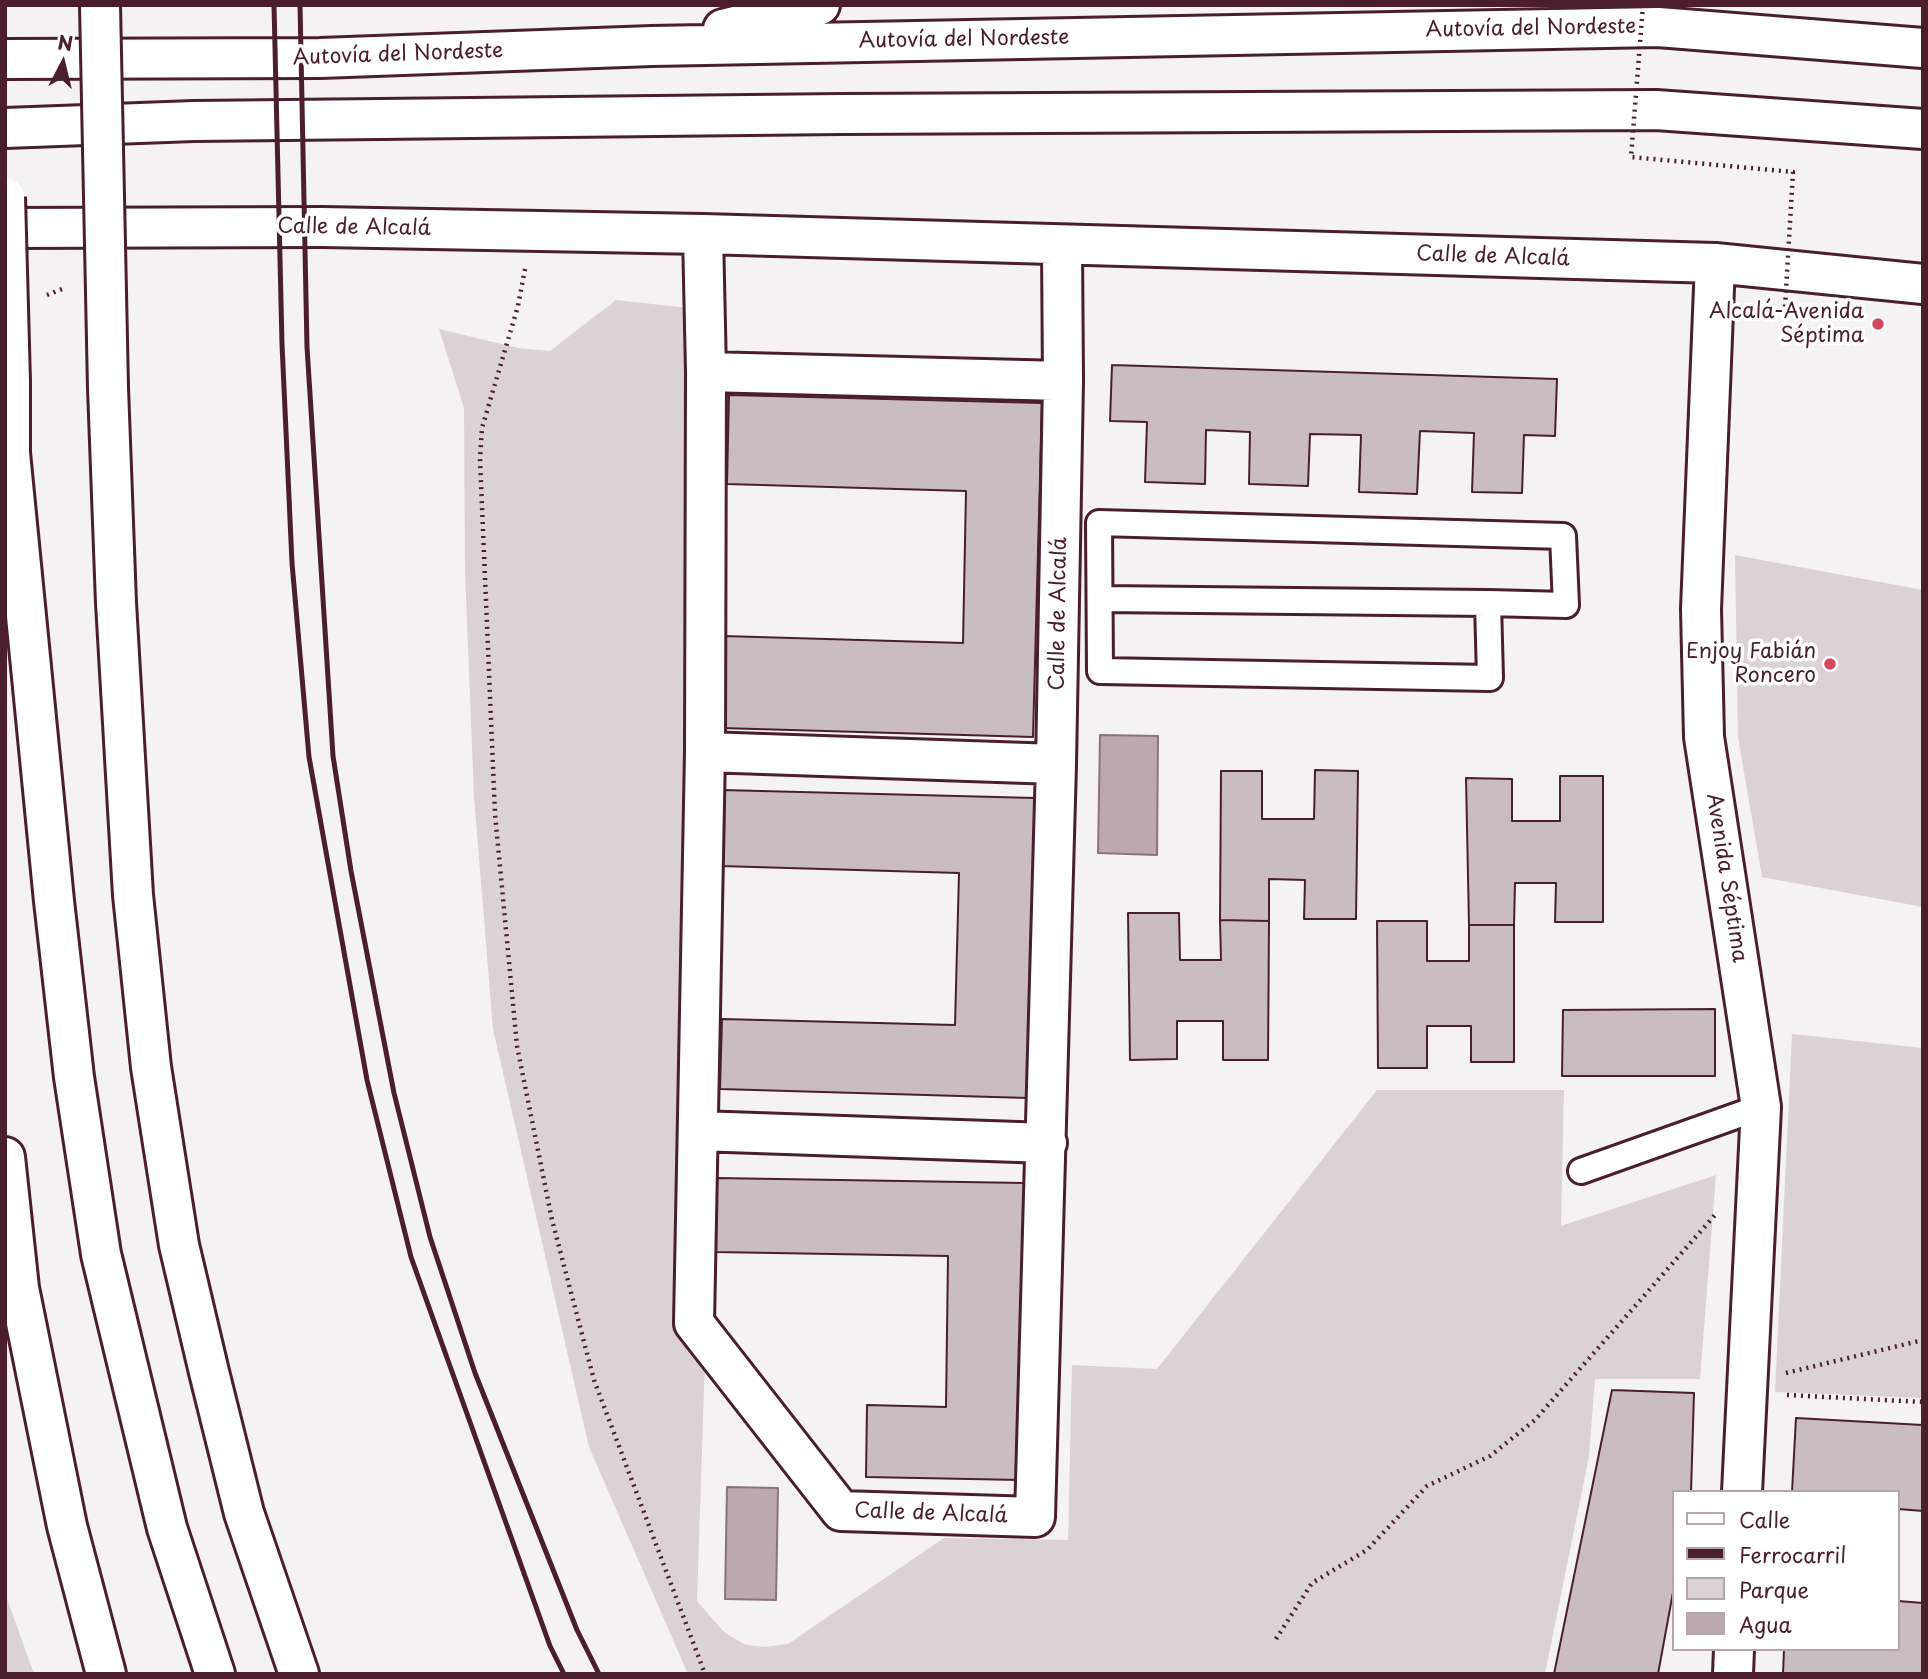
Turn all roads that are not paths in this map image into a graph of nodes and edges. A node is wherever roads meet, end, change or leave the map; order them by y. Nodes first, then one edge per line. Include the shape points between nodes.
1 (100, 5) edge
2 (820, 5) edge
3 (652, 46) junction
4 (1923, 48) edge
5 (5, 59) edge
6 (5, 128) edge
7 (1923, 129) edge
8 (5, 197) edge
9 (5, 229) edge
10 (703, 233) junction
11 (1062, 246) junction
12 (1715, 263) junction
13 (1923, 284) edge
14 (706, 372) junction
15 (1063, 381) junction
16 (8, 465) edge
17 (1102, 599) junction
18 (1488, 603) junction
19 (705, 752) junction
20 (1056, 764) junction
21 (1761, 1107) junction
22 (698, 1131) junction
23 (1047, 1143) junction
24 (5, 1157) edge
25 (1581, 1171) dead end
26 (1742, 1490) edge
27 (1734, 1651) edge
28 (106, 1674) edge
29 (215, 1674) edge
30 (299, 1674) edge
31 (1733, 1674) edge

1 - 30 main road, bridge via 116,603 133,895 151,1068 179,1245 209,1372 244,1513
2 - 3 main road
3 - 4 main road, Autovía del Nordeste via 1658,27
3 - 5 main road, Autovía del Nordeste via 320,58
6 - 7 main road via 194,121 1656,110
8 - 16 main road, bridge
9 - 10 main road, Calle de Alcalá via 322,227
10 - 11 main road, Calle de Alcalá
10 - 14 main road, Calle de Alcalá
11 - 12 main road, Calle de Alcalá
11 - 15 main road, Calle de Alcalá
12 - 13 main road, Calle de Alcalá
12 - 21 main road, Avenida Séptima via 1700,609 1704,737
14 - 15 main road
14 - 19 main road, Calle de Alcalá
15 - 20 main road, Calle de Alcalá
16 - 29 main road via 74,1077 101,1254 167,1528
17 - 18 lane
17 - 18 lane via 1100,671 1490,678
17 - 18 lane via 1099,523 1563,536 1566,605
19 - 20 main road
19 - 22 main road, Calle de Alcalá
20 - 23 main road, Calle de Alcalá
21 - 25 lane
21 - 26 main road, Avenida Séptima
22 - 23 main road
22 - 23 main road, Calle de Alcalá via 694,1323 841,1511 1035,1517
24 - 28 main road via 19,1288 67,1526
27 - 31 main road

